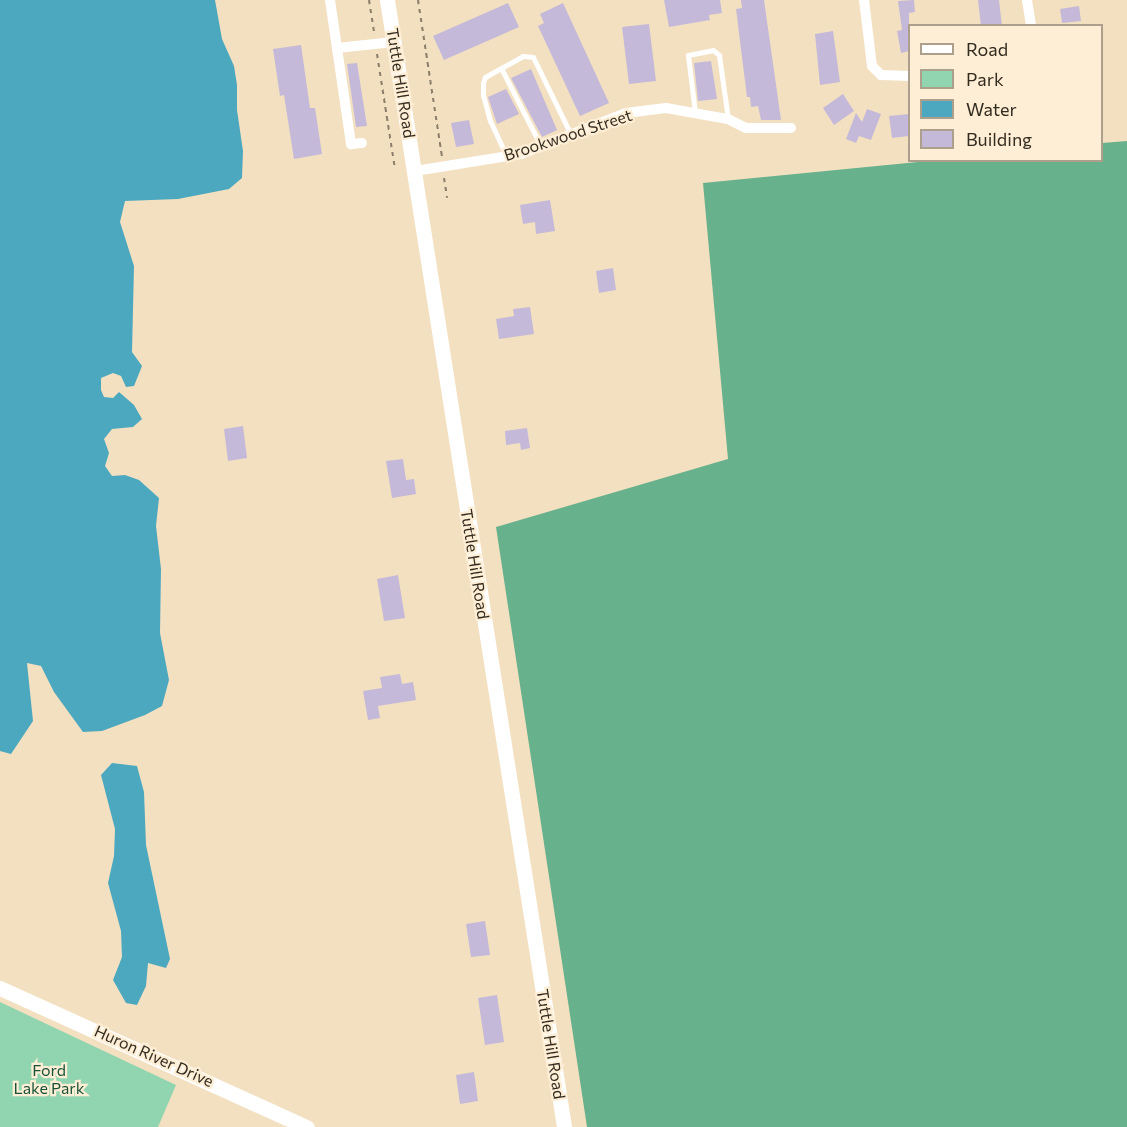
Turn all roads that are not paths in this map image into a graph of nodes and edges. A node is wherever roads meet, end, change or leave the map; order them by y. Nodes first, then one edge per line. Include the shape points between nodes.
1 (330, 0) edge
2 (387, 0) edge
3 (864, 0) edge
4 (1027, 0) edge
5 (1031, 24) edge
6 (394, 42) junction
7 (337, 48) junction
8 (501, 68) junction
9 (908, 76) edge
10 (696, 113) junction
11 (728, 119) junction
12 (791, 128) dead end
13 (571, 135) junction
14 (362, 143) dead end
15 (542, 147) junction
16 (507, 157) junction
17 (415, 171) junction
18 (0, 988) edge
19 (307, 1127) edge
20 (564, 1127) edge

1 - 7 street
2 - 6 main road, Tuttle Hill Road
3 - 9 street via 872,66 881,75
4 - 5 street
6 - 7 street
6 - 17 main road, Tuttle Hill Road
7 - 14 street via 351,144
8 - 13 lane via 523,56 534,57
8 - 15 lane
8 - 16 lane via 485,77 483,95
10 - 11 street, Brookwood Street
10 - 11 lane via 688,55 713,50 719,55
10 - 13 street, Brookwood Street via 666,108 626,113
11 - 12 street, Brookwood Street via 746,128
13 - 15 street, Brookwood Street
15 - 16 street, Brookwood Street
16 - 17 street, Brookwood Street
17 - 20 main road, Tuttle Hill Road
18 - 19 main road, Huron River Drive

